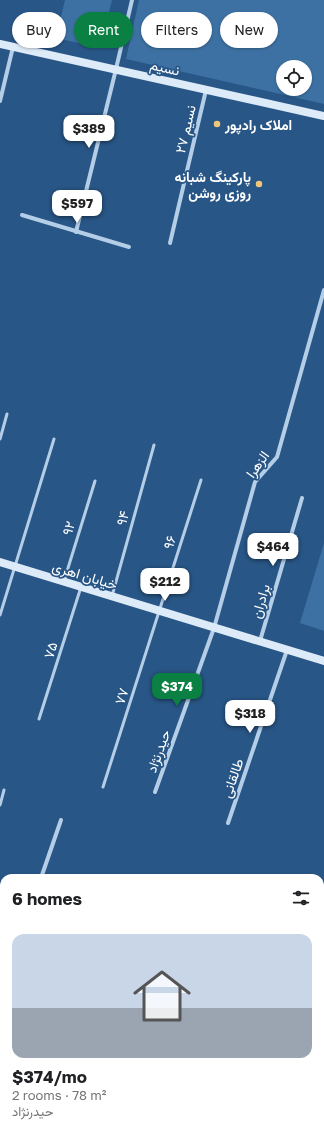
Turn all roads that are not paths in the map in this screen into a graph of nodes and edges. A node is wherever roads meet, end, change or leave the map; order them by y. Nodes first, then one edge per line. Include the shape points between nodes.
1 (132, 0) edge
2 (0, 44) edge
3 (12, 47) edge
4 (13, 48) edge
5 (18, 48) edge
6 (116, 69) junction
7 (206, 90) junction
8 (0, 100) edge
9 (324, 116) edge
10 (22, 215) dead end
11 (76, 232) junction
12 (170, 243) dead end
13 (129, 246) dead end
14 (324, 290) edge
15 (7, 414) dead end
16 (0, 439) edge
17 (54, 439) dead end
18 (154, 445) dead end
19 (201, 480) dead end
20 (95, 481) dead end
21 (302, 498) dead end
22 (0, 562) edge
23 (15, 567) junction
24 (63, 582) junction
25 (81, 587) junction
26 (112, 596) junction
27 (159, 611) junction
28 (0, 614) edge
29 (214, 628) junction
30 (260, 642) junction
31 (287, 650) junction
32 (324, 661) edge
33 (39, 719) dead end
34 (103, 787) dead end
35 (4, 790) dead end
36 (155, 792) dead end
37 (0, 805) edge
38 (61, 820) dead end
39 (228, 823) dead end
40 (42, 874) edge

1 - 6 street
2 - 3 street, نسیم
4 - 8 street
5 - 6 street, نسیم
6 - 7 street, نسیم
6 - 11 street
7 - 9 street, نسیم
7 - 12 street, نسیم ۲۷
10 - 11 street
11 - 13 street
14 - 29 street, الزهرا via 277,457 255,482
15 - 16 lane
17 - 23 lane
18 - 26 lane, ۹۴
19 - 27 lane, ۹۶
20 - 24 lane, ۹۲
21 - 30 street, برادران
22 - 23 street, خیابان اهری
23 - 24 street, خیابان اهری
23 - 28 lane
24 - 25 street, خیابان اهری
25 - 26 street, خیابان اهری
25 - 33 lane, ۷۵
26 - 27 street, خیابان اهری
27 - 29 street, خیابان اهری
27 - 34 lane, ۷۷
29 - 30 street, خیابان اهری
29 - 36 street, حیدرنژاد
30 - 31 street, خیابان اهری
31 - 32 street, خیابان اهری
31 - 39 street, طالقانی
35 - 37 lane
38 - 40 street

